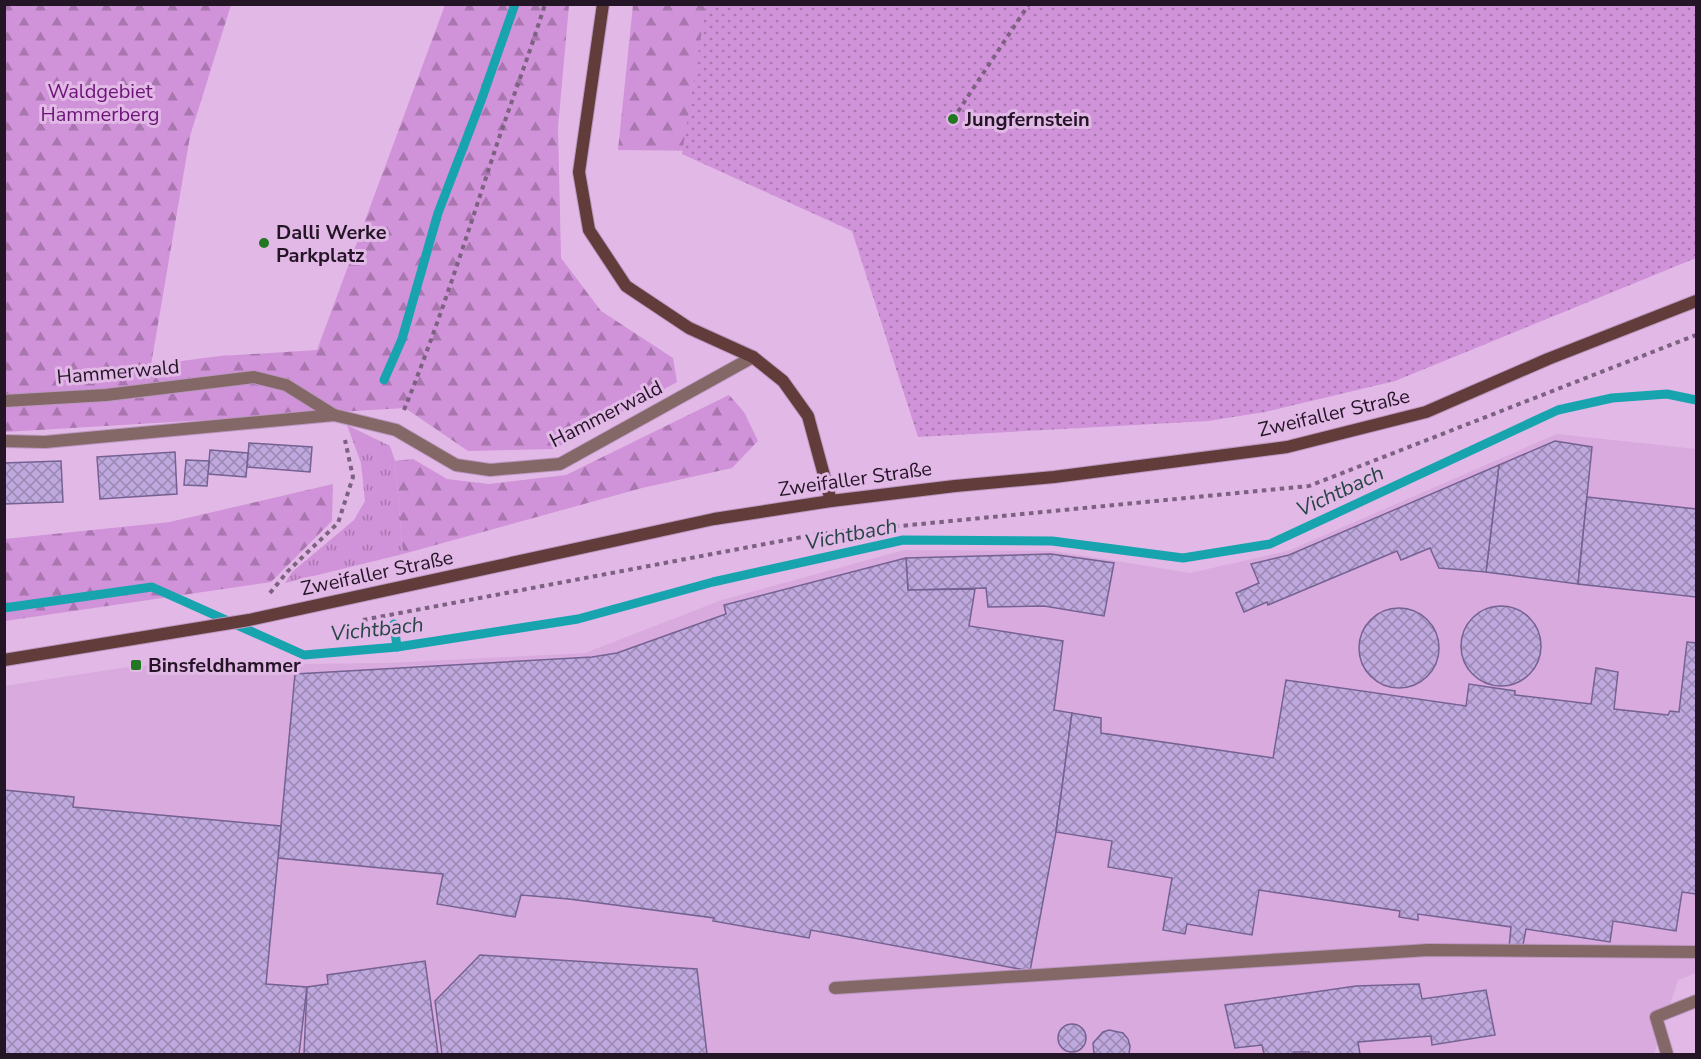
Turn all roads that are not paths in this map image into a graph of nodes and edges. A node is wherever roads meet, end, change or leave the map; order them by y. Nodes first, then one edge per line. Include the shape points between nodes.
1 (603, 4) edge
2 (1696, 301) edge
3 (753, 357) junction
4 (4, 401) edge
5 (334, 415) junction
6 (4, 441) edge
7 (831, 501) junction
8 (4, 660) edge
9 (1696, 952) edge
10 (835, 988) dead end
11 (1696, 1001) edge
12 (1667, 1054) edge

1 - 3 main road via 579,172 589,230 626,286 689,328
2 - 7 main road, Zweifaller Straße via 1548,358 1426,412 1287,447
3 - 5 street, Hammerwald via 560,464 490,470 456,465 396,430
3 - 7 main road via 783,381 808,416
4 - 5 street, Hammerwald via 106,395 254,377 286,385
5 - 6 street, Hammerwald via 45,442
7 - 8 main road, Zweifaller Straße via 714,519 249,620
9 - 10 street via 1428,950
11 - 12 street via 1656,1017

